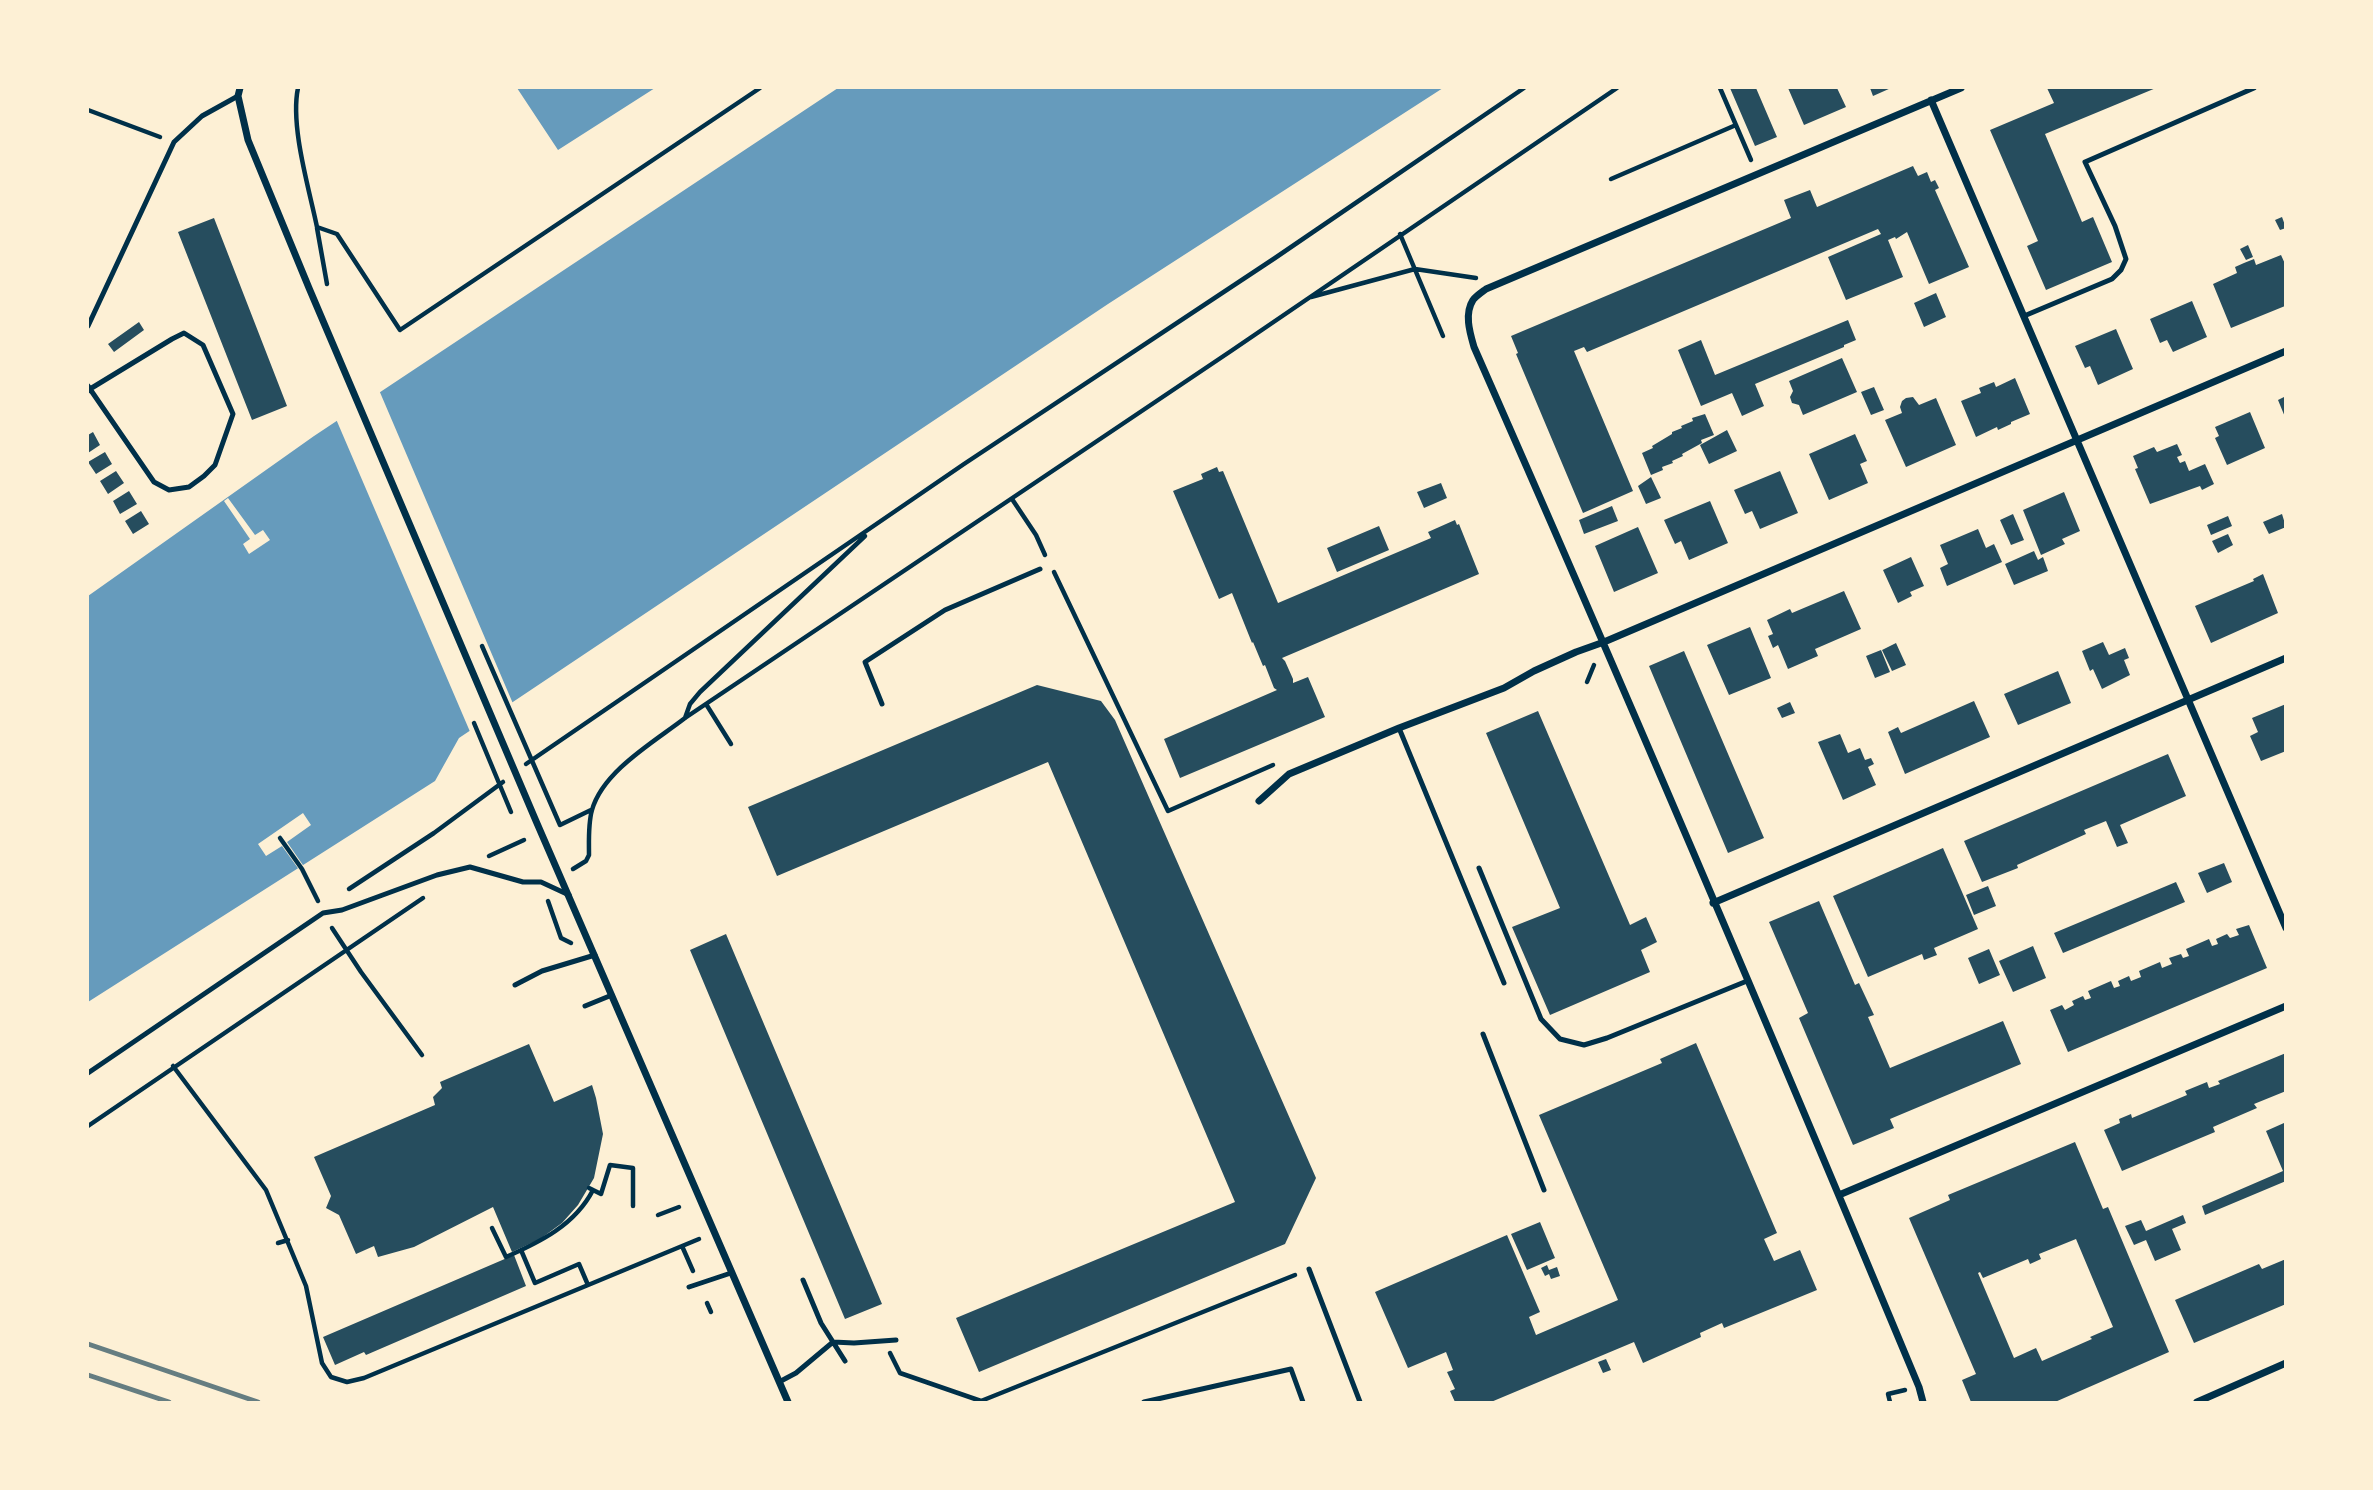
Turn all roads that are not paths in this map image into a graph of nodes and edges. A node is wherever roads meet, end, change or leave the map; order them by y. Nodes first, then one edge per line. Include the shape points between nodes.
1 (1961, 88) edge
2 (2254, 88) edge
3 (239, 92) edge
4 (1931, 100) junction
5 (2024, 316) junction
6 (88, 326) edge
7 (2286, 351) edge
8 (88, 389) edge
9 (2078, 439) junction
10 (1040, 569) dead end
11 (1604, 642) junction
12 (2286, 658) edge
13 (2188, 700) junction
14 (882, 704) dead end
15 (1399, 728) junction
16 (1259, 801) dead end
17 (1479, 868) dead end
18 (569, 895) junction
19 (1713, 903) junction
20 (2286, 928) edge
21 (595, 955) junction
22 (1747, 982) junction
23 (1504, 983) dead end
24 (515, 985) dead end
25 (612, 995) junction
26 (585, 1006) dead end
27 (2286, 1006) edge
28 (1483, 1034) dead end
29 (88, 1073) edge
30 (1544, 1190) dead end
31 (1839, 1195) junction
32 (1309, 1269) road end
33 (732, 1273) junction
34 (803, 1280) dead end
35 (689, 1287) dead end
36 (896, 1340) dead end
37 (833, 1342) junction
38 (845, 1361) dead end
39 (2286, 1363) edge
40 (779, 1382) junction
41 (788, 1402) edge
42 (1144, 1402) edge
43 (1303, 1402) edge
44 (1360, 1402) edge
45 (1923, 1402) edge
46 (2203, 1402) edge

1 - 4 street
2 - 5 lane via 2085,162 2126,259 2112,279
3 - 6 lane via 202,116 174,142
3 - 18 street via 248,140
4 - 5 street
4 - 11 street via 1486,289 1473,300 1469,329 1474,346
5 - 9 street
7 - 9 street
8 - 8 lane via 184,333 203,345 233,414 215,465 189,487 169,490 154,482
9 - 11 street
9 - 13 street
10 - 14 lane via 945,610 864,662
11 - 15 street via 1504,688
11 - 19 street
12 - 13 street
13 - 19 street
13 - 20 street
15 - 16 street via 1289,774
15 - 23 lane
17 - 22 lane via 1541,1019 1560,1039 1584,1045
18 - 21 street
18 - 29 lane via 541,882 523,882 470,867 323,913
19 - 22 street
21 - 24 lane via 542,971
21 - 25 street
22 - 31 street
25 - 26 lane
25 - 33 street
27 - 31 street
28 - 30 lane
31 - 45 street
32 - 44 lane
33 - 35 lane
33 - 40 street
34 - 37 lane
36 - 37 lane
37 - 38 lane
37 - 40 lane
39 - 46 street
40 - 41 street
42 - 43 lane via 1291,1369

